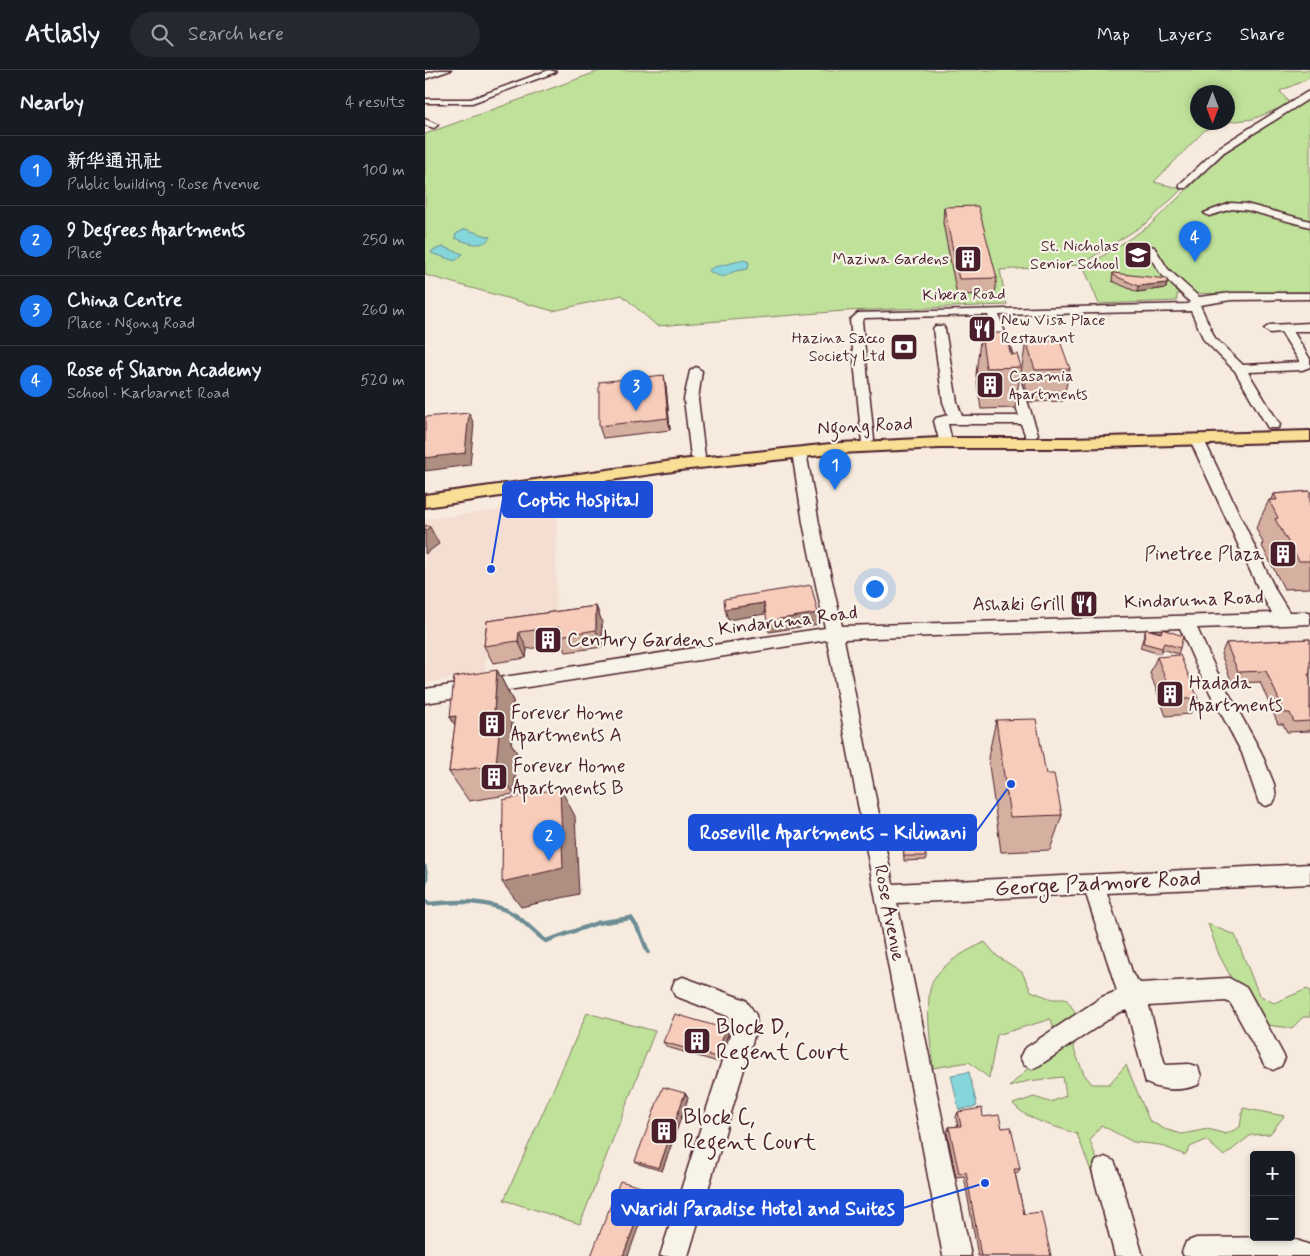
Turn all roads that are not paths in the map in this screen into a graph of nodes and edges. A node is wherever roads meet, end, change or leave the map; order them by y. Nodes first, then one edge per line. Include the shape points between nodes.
1 (447, 70) edge
2 (529, 72) dead end
3 (552, 72) dead end
4 (542, 76) junction
5 (426, 86) edge
6 (1310, 94) edge
7 (425, 100) edge
8 (1183, 186) dead end
9 (1209, 213) dead end
10 (1310, 224) edge
11 (1150, 249) dead end
12 (1310, 296) edge
13 (1195, 304) junction
14 (992, 311) junction
15 (1310, 327) edge
16 (1285, 328) junction
17 (939, 329) dead end
18 (1269, 330) dead end
19 (1240, 368) junction
20 (696, 371) dead end
21 (954, 420) junction
22 (1310, 424) edge
23 (1273, 425) junction
24 (1029, 427) junction
25 (1141, 436) junction
26 (1310, 436) edge
27 (944, 437) junction
28 (867, 440) junction
29 (1197, 440) junction
30 (799, 452) junction
31 (698, 457) junction
32 (425, 487) edge
33 (466, 488) junction
34 (425, 501) edge
35 (1310, 618) edge
36 (1284, 619) junction
37 (1186, 623) junction
38 (834, 633) junction
39 (425, 696) edge
40 (1266, 797) dead end
41 (1310, 874) edge
42 (1094, 885) junction
43 (885, 894) junction
44 (683, 988) dead end
45 (1135, 995) junction
46 (1032, 1057) dead end
47 (1273, 1058) dead end
48 (1189, 1076) dead end
49 (1105, 1170) dead end
50 (1196, 1252) dead end
51 (674, 1256) edge
52 (957, 1256) edge
53 (1129, 1256) edge
54 (1303, 1256) edge

1 - 5 street
2 - 4 street
3 - 4 street
4 - 7 street via 472,101
6 - 8 street via 1221,150
9 - 10 street via 1231,206 1246,207
11 - 13 street via 1162,269
12 - 13 street, Kibera Road via 1226,296
13 - 14 street, Kibera Road
13 - 19 street via 1210,340
14 - 24 street
14 - 28 street, Kibera Road via 867,314 857,318
15 - 16 street
16 - 18 street
16 - 19 street via 1307,364
17 - 21 street
19 - 23 street
20 - 31 street via 691,399
21 - 24 street
21 - 27 street via 941,420
22 - 23 main road, Ngong Road
23 - 25 main road, Ngong Road
24 - 25 main road, Ngong Road
24 - 27 main road, Ngong Road
25 - 29 main road, Ngong Road
25 - 30 main road, Ngong Road
26 - 29 main road, Ngong Road
27 - 28 main road, Ngong Road
28 - 31 main road, Ngong Road
29 - 36 street via 1268,592
30 - 33 main road, Ngong Road
30 - 38 street, Rose Avenue
31 - 33 main road, Ngong Road
32 - 33 main road, Ngong Road
33 - 34 main road, Ngong Road
35 - 36 street, Kindaruma Road
36 - 37 street, Kindaruma Road
37 - 38 street, Kindaruma Road
37 - 40 street via 1250,750
38 - 39 street, Kindaruma Road
38 - 43 street, Rose Avenue
41 - 42 street, George Padmore Road
42 - 43 street, George Padmore Road
42 - 45 street via 1124,981
43 - 52 street, Rose Avenue
44 - 51 street via 738,1008 744,1015 745,1026
45 - 46 street via 1109,1004
45 - 47 street via 1229,989 1239,996
45 - 48 street via 1155,1074 1161,1077
49 - 53 street
50 - 54 street via 1288,1251

